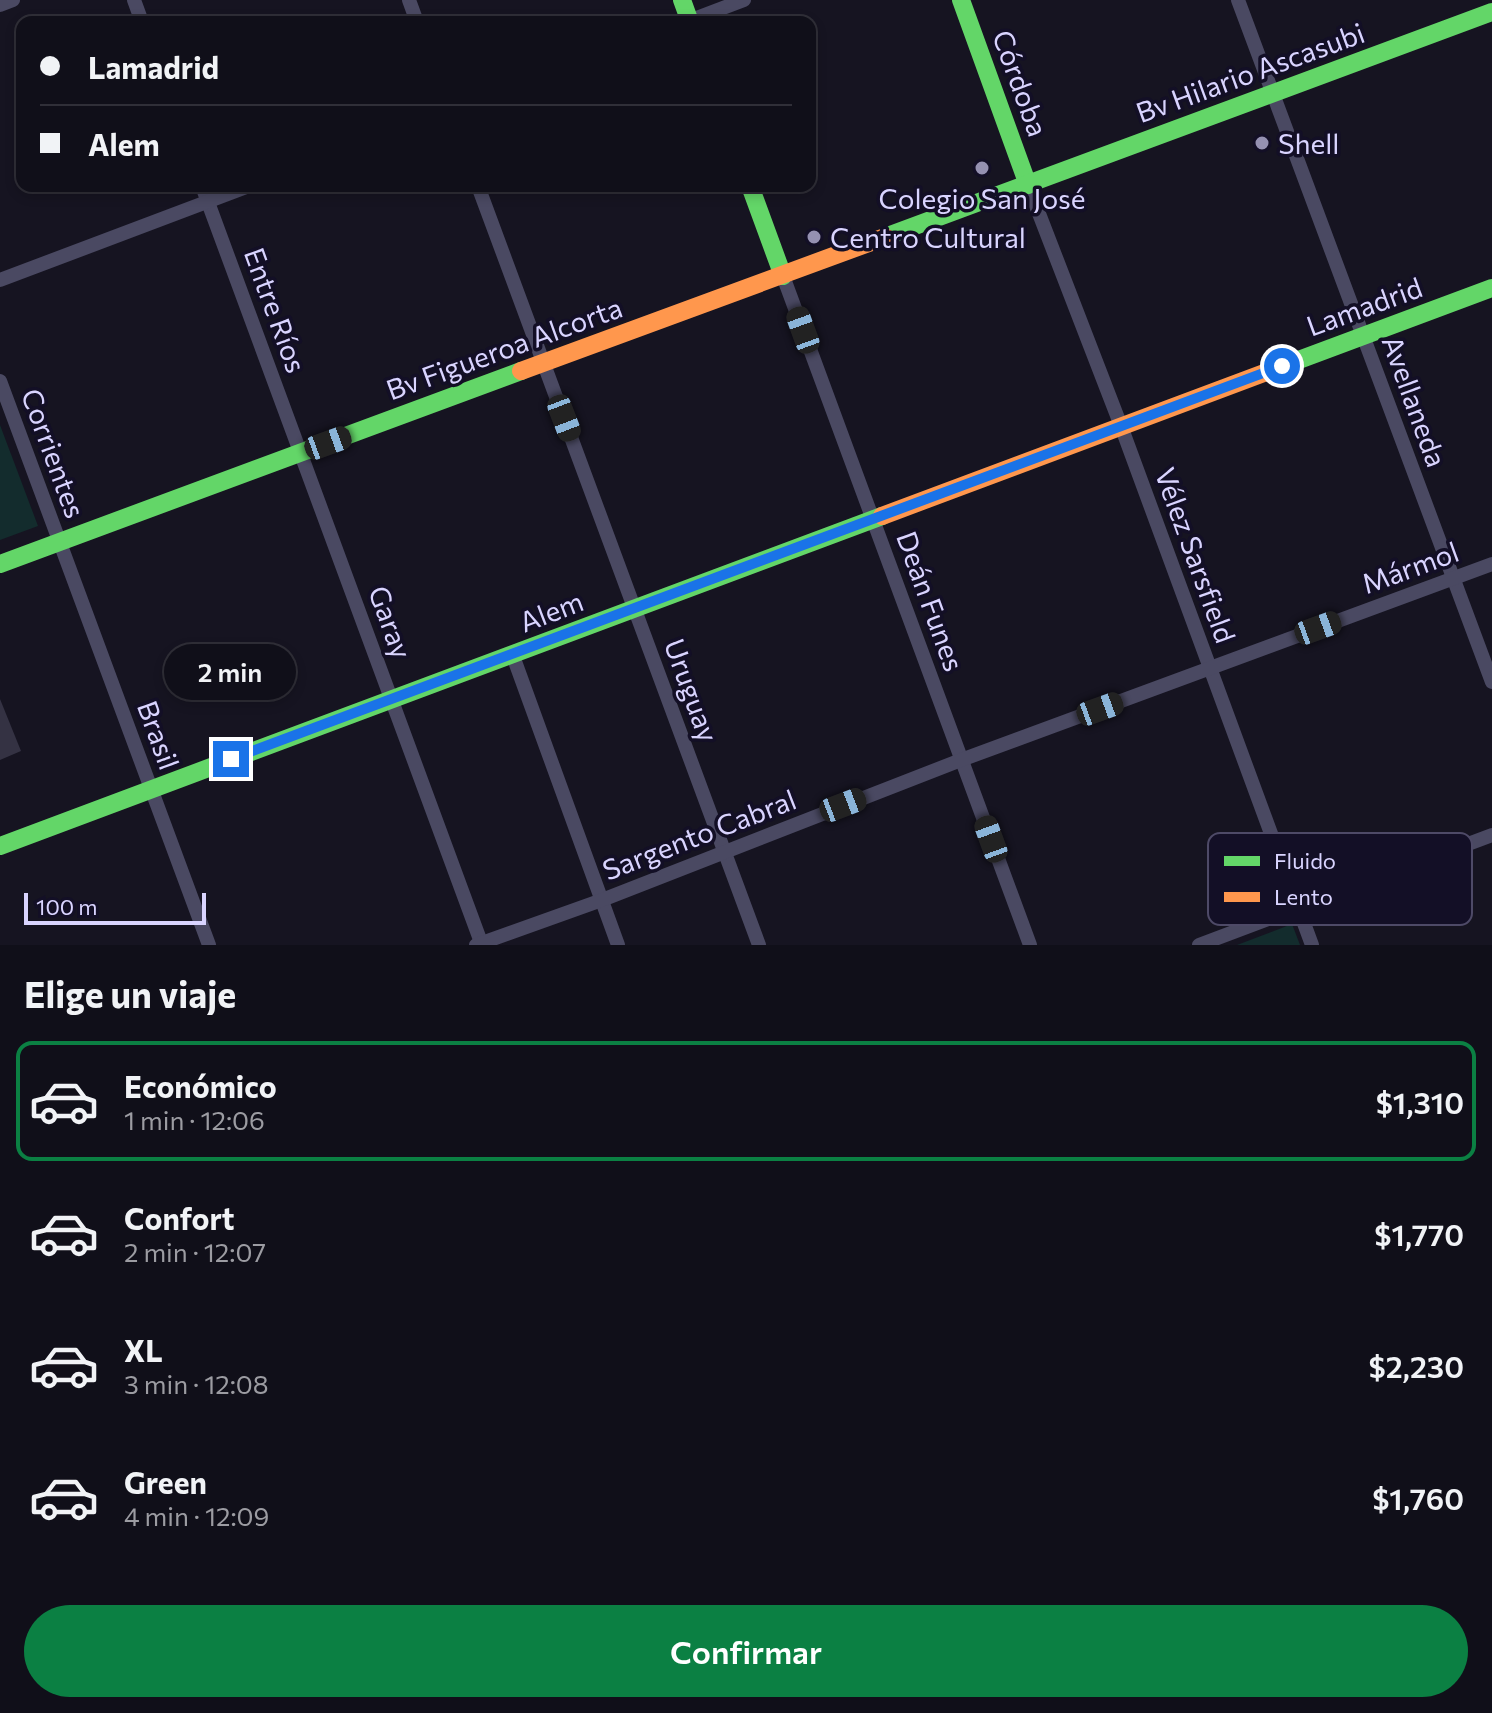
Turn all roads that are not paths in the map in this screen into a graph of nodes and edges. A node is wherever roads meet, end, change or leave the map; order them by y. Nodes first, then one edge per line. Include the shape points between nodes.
1 (13, 0) edge
2 (744, 0) edge
3 (961, 0) edge
4 (1238, 0) edge
5 (0, 5) edge
6 (1492, 12) edge
7 (703, 16) edge
8 (1273, 94) junction
9 (1028, 185) junction
10 (204, 192) edge
11 (233, 192) edge
12 (480, 192) edge
13 (752, 192) edge
14 (208, 201) junction
15 (783, 276) junction
16 (0, 280) edge
17 (1492, 288) edge
18 (1363, 336) junction
19 (544, 364) junction
20 (0, 381) edge
21 (1121, 426) junction
22 (301, 453) junction
23 (873, 519) junction
24 (60, 543) junction
25 (0, 564) edge
26 (1492, 564) edge
27 (1453, 578) junction
28 (634, 609) junction
29 (513, 656) junction
30 (1210, 668) junction
31 (1492, 682) edge
32 (392, 699) junction
33 (961, 760) junction
34 (151, 789) junction
35 (1271, 833) edge
36 (1492, 835) edge
37 (1472, 843) edge
38 (0, 846) edge
39 (724, 851) junction
40 (602, 900) junction
41 (1253, 925) edge
42 (1305, 925) edge
43 (480, 944) edge
44 (209, 945) edge
45 (618, 945) edge
46 (759, 945) edge
47 (1030, 945) edge
48 (1199, 945) edge
49 (1312, 945) edge

1 - 5 street
2 - 7 street
3 - 9 street, Córdoba
4 - 8 street, Avellaneda
6 - 8 street, Bv Hilario Ascasubi
8 - 9 street, Bv Hilario Ascasubi
8 - 18 street, Avellaneda
9 - 15 street, Bv Figueroa Alcorta
9 - 21 street, Vélez Sarsfield
10 - 14 street, Entre Ríos
11 - 14 street
12 - 19 street, Uruguay
13 - 15 street
14 - 16 street
14 - 22 street, Entre Ríos
15 - 19 street, Bv Figueroa Alcorta
15 - 23 street, Deán Funes
17 - 18 street, Lamadrid
18 - 21 street, Lamadrid
18 - 27 street, Avellaneda
19 - 22 street, Bv Figueroa Alcorta
19 - 28 street, Uruguay
20 - 24 street, Corrientes
21 - 23 street, Alem
21 - 30 street, Vélez Sarsfield
22 - 24 street, Bv Figueroa Alcorta
22 - 32 street, Garay
23 - 28 street, Alem
23 - 33 street, Deán Funes
24 - 25 street, Bv Figueroa Alcorta
24 - 34 street, Brasil
26 - 27 street, Mármol
27 - 30 street, Mármol
27 - 31 street, Avellaneda
28 - 29 street, Alem
28 - 39 street, Uruguay
29 - 32 street, Alem
29 - 40 street
30 - 33 street, Sargento Cabral
30 - 35 street, Vélez Sarsfield
32 - 34 street, Alem
32 - 43 street, Garay
33 - 39 street, Sargento Cabral
33 - 47 street, Deán Funes
34 - 38 street, Alem
34 - 44 street, Brasil
36 - 37 street
39 - 40 street, Sargento Cabral
39 - 46 street, Uruguay
40 - 43 street, Sargento Cabral
40 - 45 street
41 - 48 street
42 - 49 street, Vélez Sarsfield

